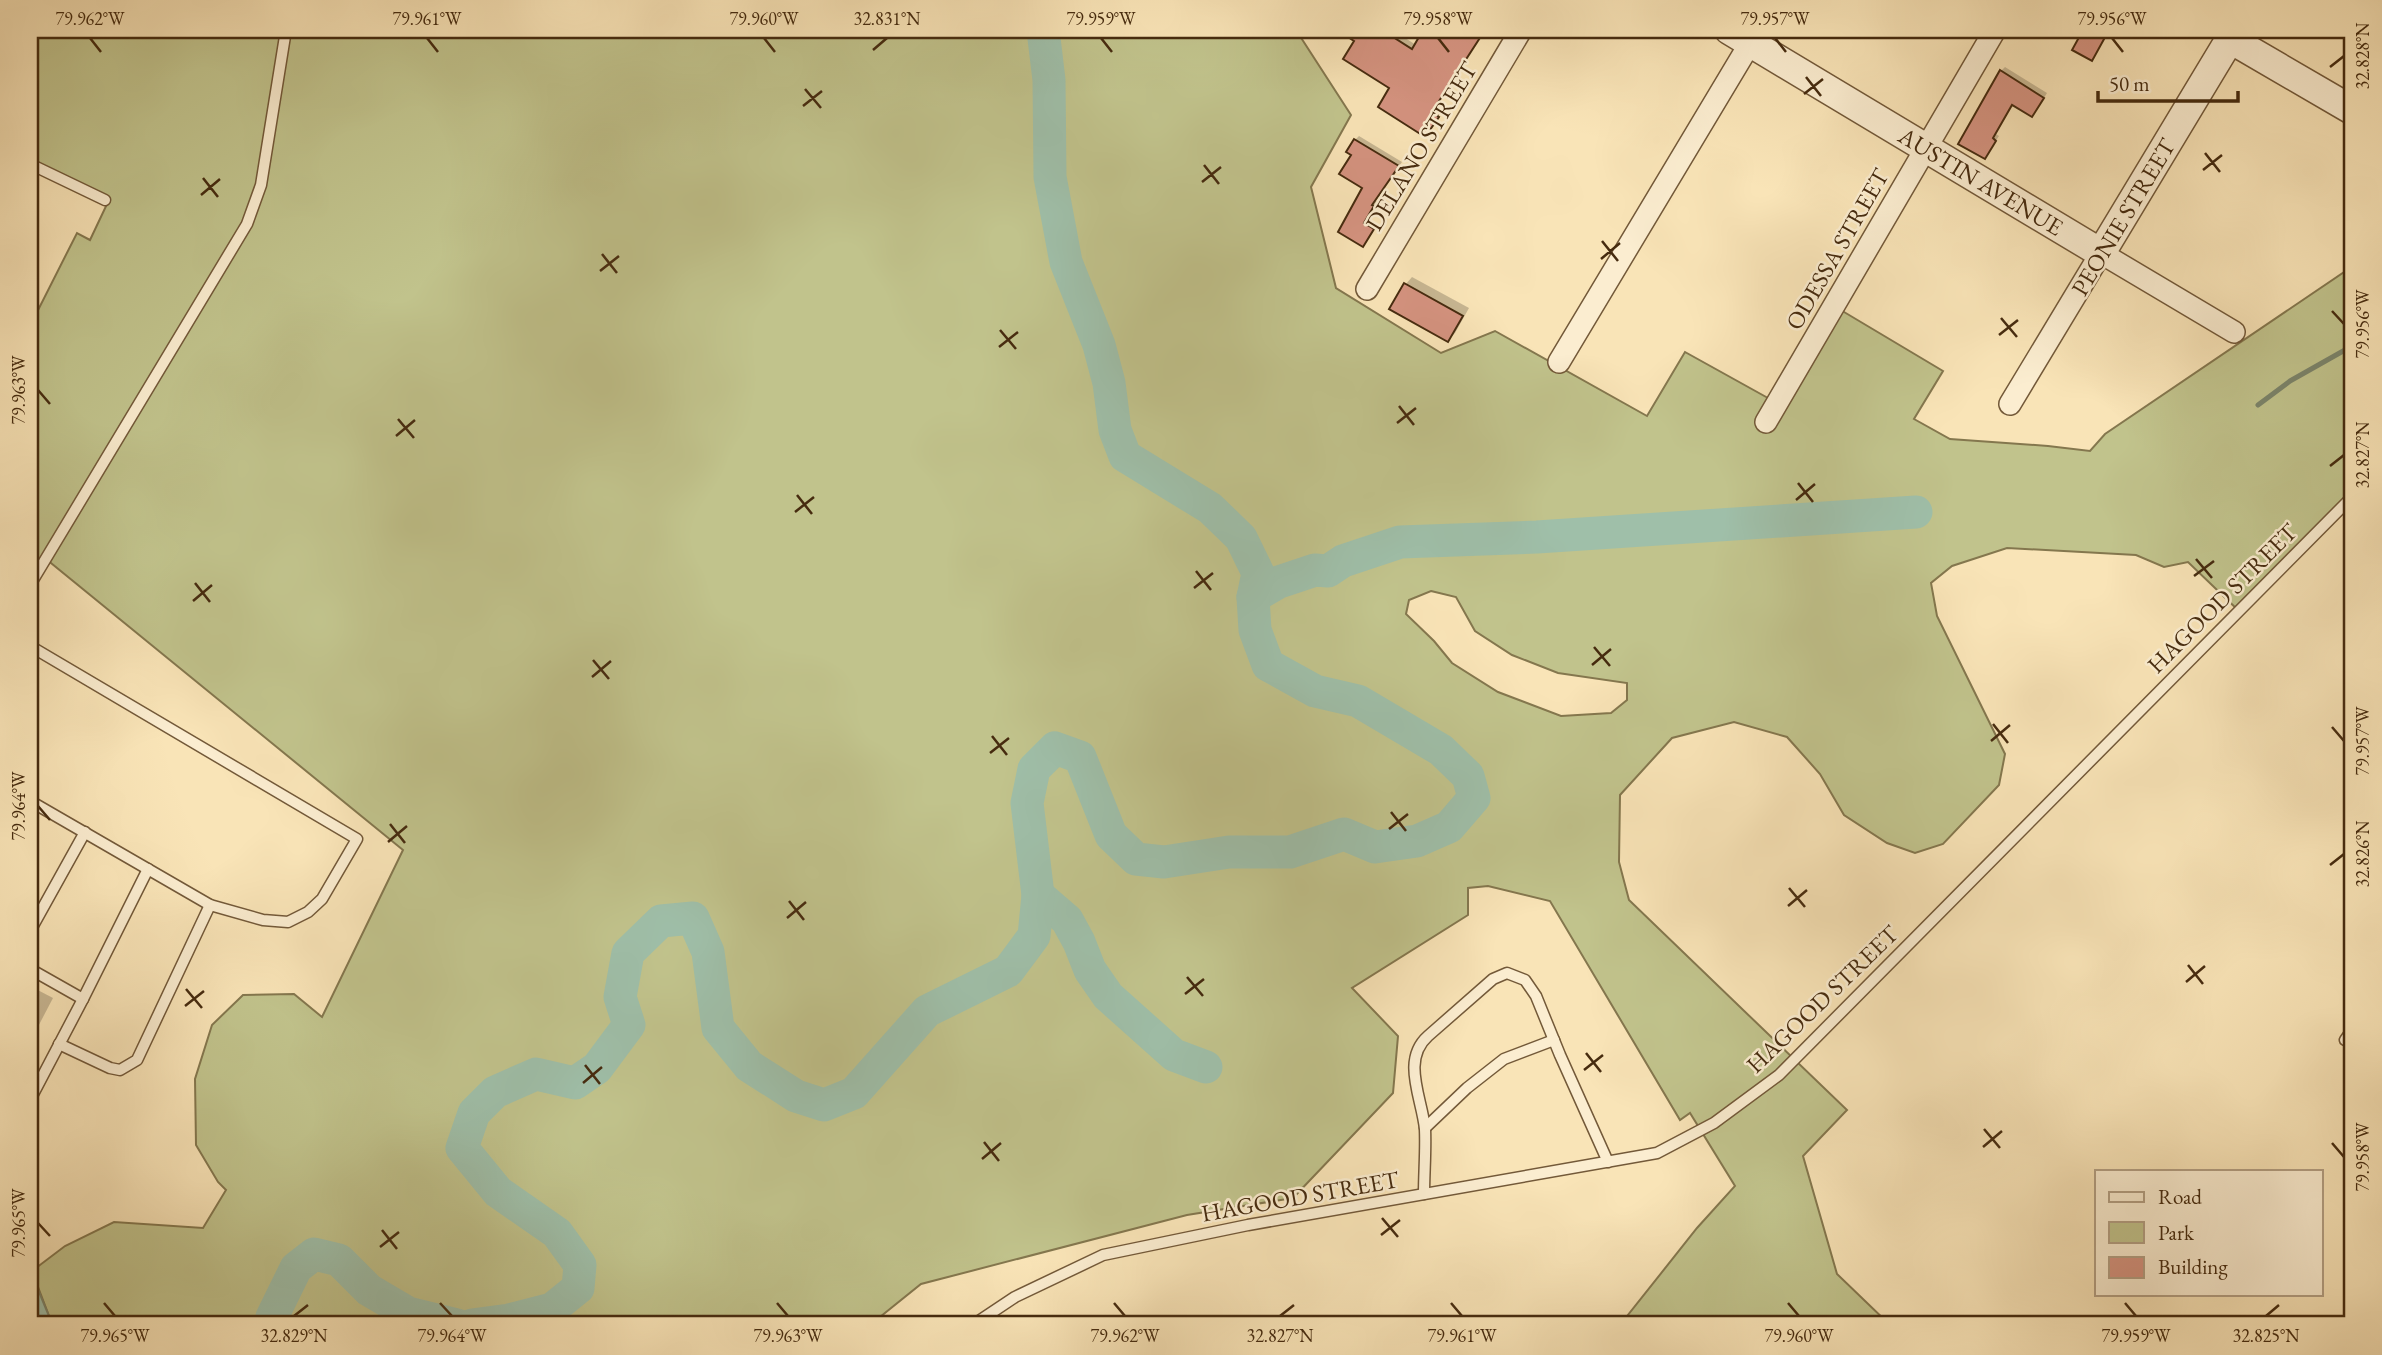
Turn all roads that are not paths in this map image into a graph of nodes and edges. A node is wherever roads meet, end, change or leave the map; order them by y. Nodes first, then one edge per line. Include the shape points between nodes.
1 (286, 30) edge
2 (1521, 30) edge
3 (1996, 30) edge
4 (2227, 33) edge
5 (1746, 34) edge
6 (2352, 110) edge
7 (1926, 148) junction
8 (30, 164) edge
9 (105, 201) dead end
10 (2101, 253) junction
11 (1367, 289) dead end
12 (2234, 332) dead end
13 (1559, 362) dead end
14 (2010, 404) dead end
15 (1766, 422) dead end
16 (2352, 497) edge
17 (30, 585) edge
18 (30, 646) edge
19 (30, 801) edge
20 (85, 832) junction
21 (148, 869) junction
22 (210, 905) junction
23 (30, 931) edge
24 (30, 969) edge
25 (83, 999) junction
26 (1554, 1040) junction
27 (58, 1044) junction
28 (30, 1100) edge
29 (1425, 1128) junction
30 (1608, 1162) junction
31 (1424, 1194) junction
32 (973, 1325) edge

1 - 17 lane via 261,185 247,225
2 - 11 street, DELANO STREET
3 - 7 street, ODESSA STREET
4 - 6 street
4 - 10 street, PEONIE STREET
5 - 7 street, AUSTIN AVENUE
5 - 13 street
7 - 10 street, AUSTIN AVENUE
7 - 15 street, ODESSA STREET
8 - 9 lane
10 - 12 street, AUSTIN AVENUE
10 - 14 street, PEONIE STREET
16 - 30 lane, HAGOOD STREET via 1779,1075 1714,1123 1657,1153
18 - 22 lane via 357,839 322,899 288,922
19 - 20 lane
20 - 21 lane
20 - 23 lane
21 - 22 lane
21 - 25 lane
22 - 27 lane via 137,1060 120,1070 110,1068
24 - 25 lane
25 - 27 lane
26 - 29 lane via 1504,1059
26 - 29 lane via 1543,1009 1525,980 1507,973 1493,979 1419,1043 1415,1071
26 - 30 lane
27 - 28 lane
29 - 31 lane
30 - 31 lane, HAGOOD STREET
31 - 32 lane, HAGOOD STREET via 1102,1255 1015,1297

